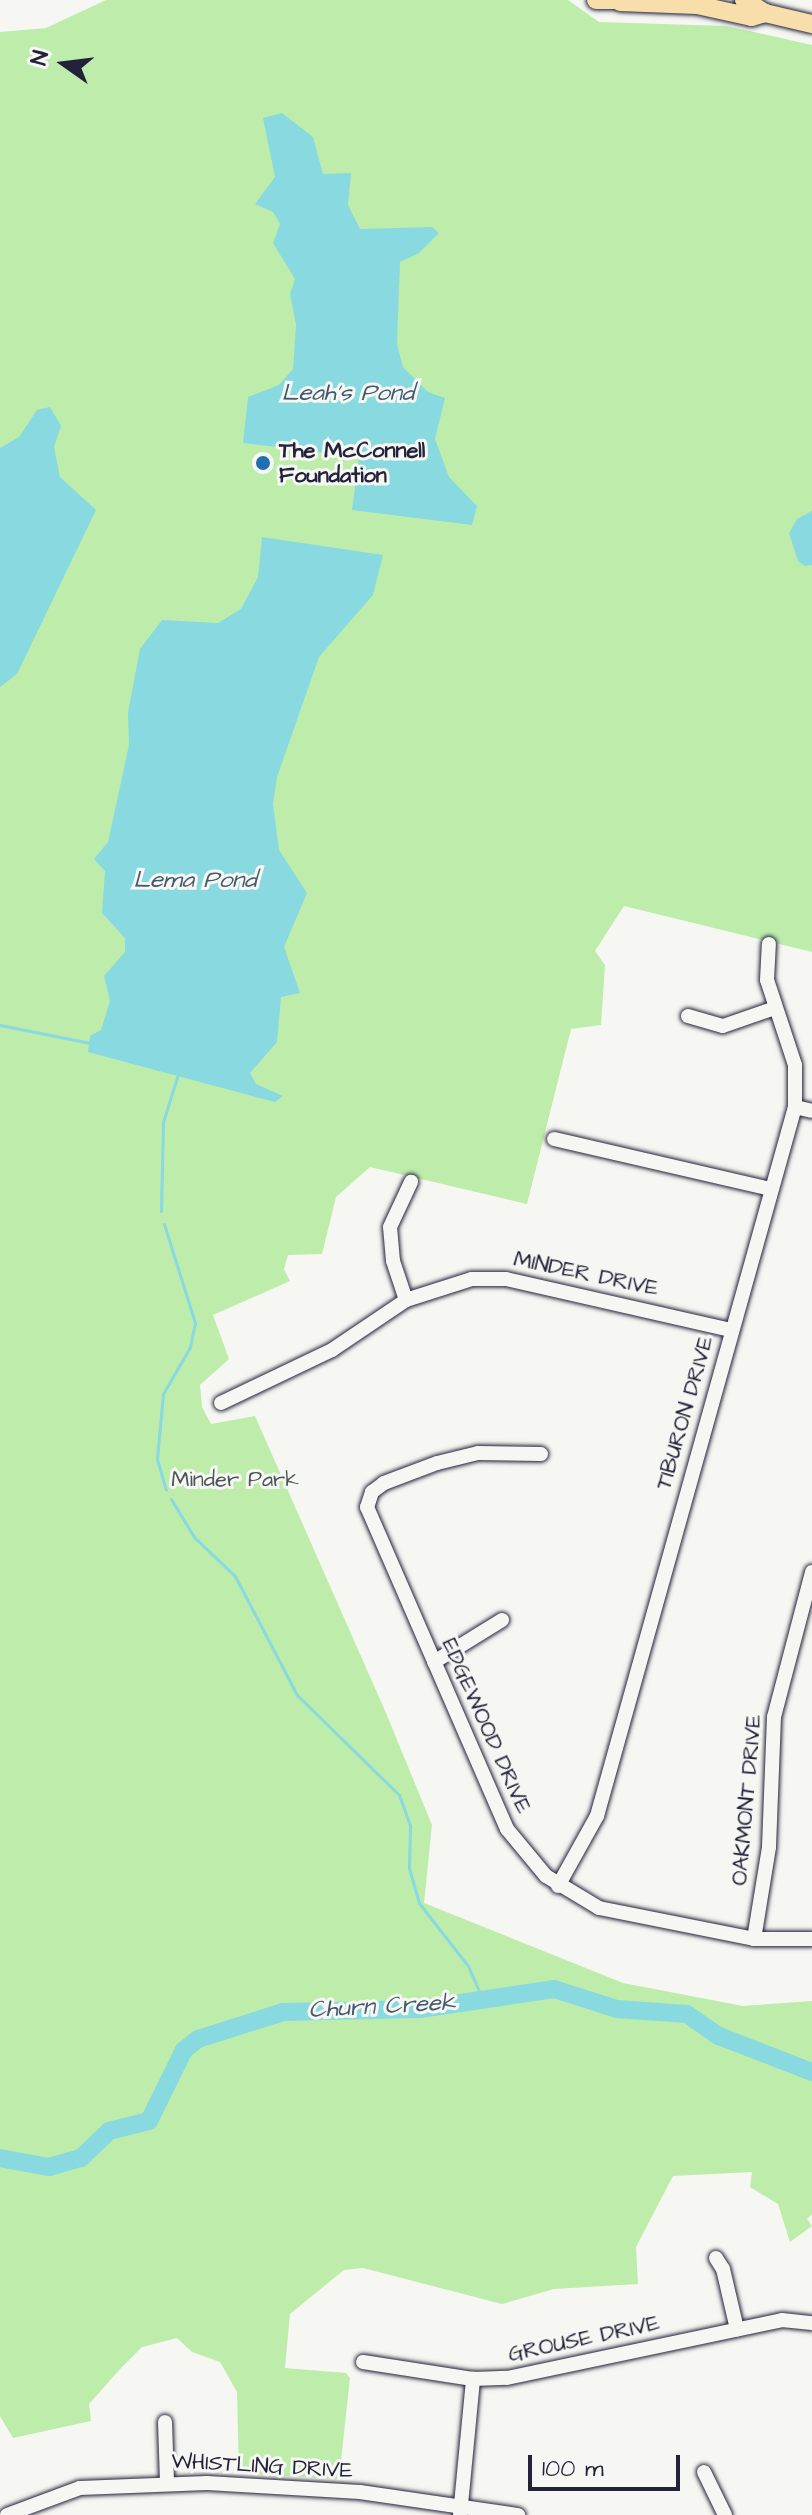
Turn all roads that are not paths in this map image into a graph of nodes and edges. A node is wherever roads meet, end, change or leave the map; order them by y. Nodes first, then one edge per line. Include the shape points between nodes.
1 (596, 0) edge
2 (744, 0) edge
3 (622, 1) edge
4 (765, 13) junction
5 (812, 24) edge
6 (769, 944) dead end
7 (775, 1008) junction
8 (688, 1016) dead end
9 (795, 1107) junction
10 (812, 1111) edge
11 (554, 1139) dead end
12 (411, 1182) dead end
13 (770, 1189) junction
14 (406, 1300) junction
15 (731, 1330) junction
16 (221, 1403) dead end
17 (541, 1454) dead end
18 (812, 1572) edge
19 (502, 1620) dead end
20 (434, 1662) junction
21 (558, 1886) junction
22 (754, 1939) junction
23 (812, 1939) edge
24 (716, 2258) dead end
25 (812, 2323) edge
26 (737, 2329) junction
27 (363, 2362) dead end
28 (473, 2379) junction
29 (165, 2422) dead end
30 (704, 2472) dead end
31 (167, 2483) junction
32 (460, 2510) edge
33 (7, 2515) edge
34 (518, 2515) edge
35 (725, 2515) edge

1 - 3 main road
2 - 4 main road
3 - 4 main road via 697,5 752,17
4 - 5 main road
6 - 7 street, TIBURON DRIVE via 766,973
7 - 8 street via 723,1026
7 - 9 street, TIBURON DRIVE via 795,1065
9 - 10 street
9 - 13 street, TIBURON DRIVE
11 - 13 street
12 - 14 street via 390,1227 393,1261
13 - 15 street, TIBURON DRIVE
14 - 15 street, MINDER DRIVE via 452,1282 506,1279
14 - 16 street, MINDER DRIVE via 332,1350
15 - 21 street, TIBURON DRIVE via 597,1816
17 - 20 street, EDGEWOOD DRIVE via 501,1451 459,1457 393,1479 370,1497 370,1521
18 - 22 street, OAKMONT DRIVE via 774,1717 769,1847
19 - 20 street
20 - 21 street, EDGEWOOD DRIVE via 507,1829
21 - 22 street, EDGEWOOD DRIVE via 617,1913
22 - 23 street, EDGEWOOD DRIVE
24 - 26 street
25 - 26 street, GROUSE DRIVE via 782,2320
26 - 28 street, GROUSE DRIVE via 522,2376
27 - 28 street, GROUSE DRIVE
28 - 32 street
29 - 31 street
30 - 35 street
31 - 32 street, WHISTLING DRIVE via 293,2485
31 - 33 street, WHISTLING DRIVE via 80,2488
32 - 34 street, WHISTLING DRIVE

